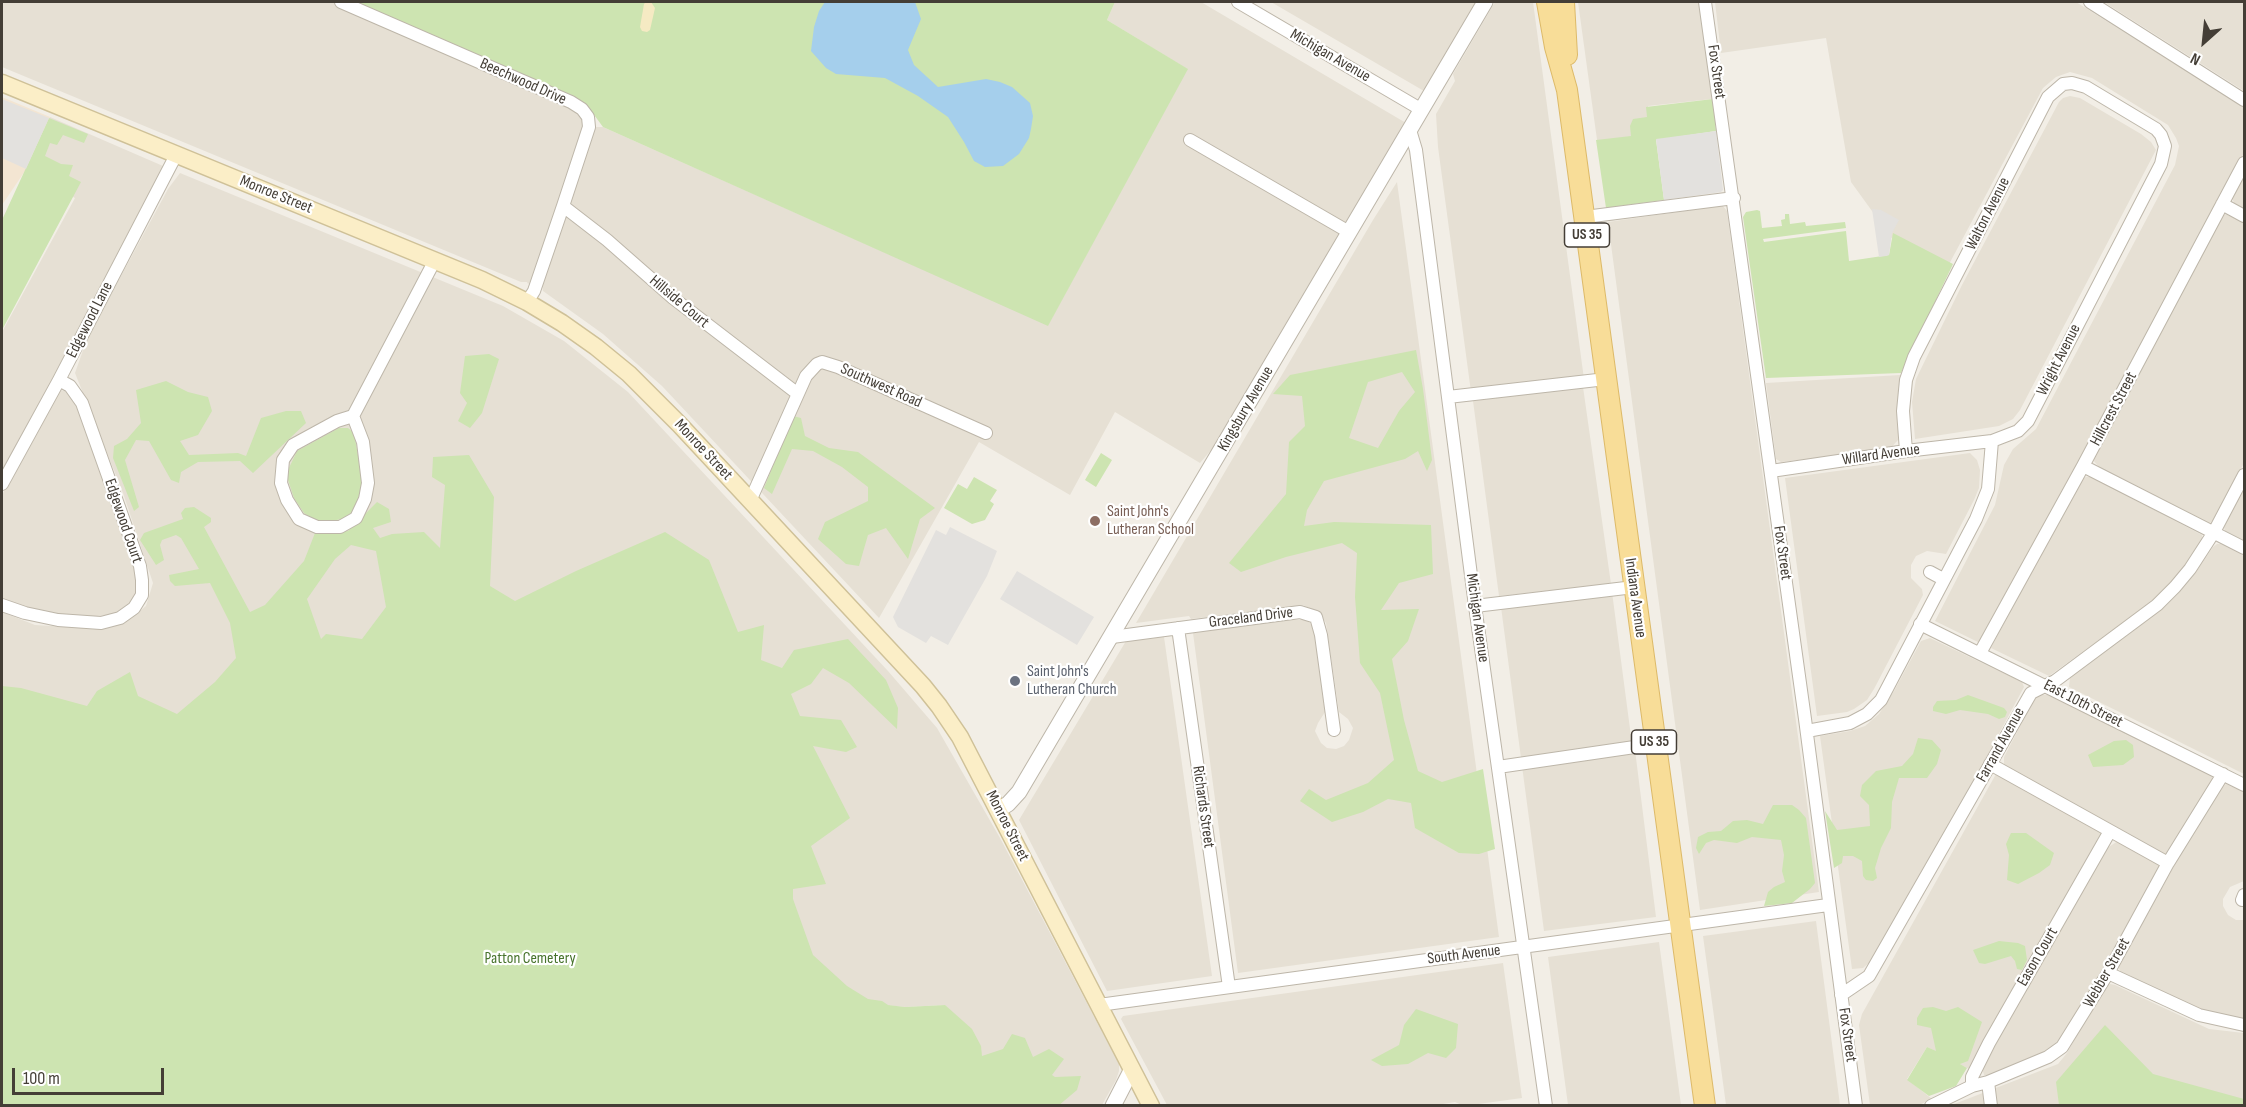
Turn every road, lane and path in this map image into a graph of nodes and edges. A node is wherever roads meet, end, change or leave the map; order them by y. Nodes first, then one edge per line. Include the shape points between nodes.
1 (341, 2) edge
2 (1238, 2) edge
3 (1485, 2) edge
4 (1547, 2) edge
5 (1564, 2) edge
6 (1706, 2) edge
7 (2090, 2) edge
8 (2, 83) edge
9 (1567, 90) junction
10 (2244, 100) edge
11 (1422, 110) junction
12 (2156, 129) joint
13 (1410, 130) junction
14 (1190, 140) dead end
15 (176, 155) junction
16 (2244, 163) edge
17 (1734, 198) junction
18 (2222, 204) junction
19 (563, 206) junction
20 (2244, 216) edge
21 (1585, 217) junction
22 (1349, 232) junction
23 (435, 260) junction
24 (527, 303) junction
25 (1606, 379) junction
26 (59, 380) junction
27 (798, 394) junction
28 (1448, 397) junction
29 (353, 416) junction
30 (986, 433) dead end
31 (1992, 441) junction
32 (1906, 451) junction
33 (2084, 466) junction
34 (1771, 471) junction
35 (2244, 475) edge
36 (2, 484) edge
37 (750, 501) junction
38 (2214, 532) junction
39 (2244, 548) edge
40 (1930, 572) dead end
41 (1943, 579) junction
42 (1634, 586) junction
43 (2, 605) edge
44 (1475, 606) junction
45 (1920, 624) junction
46 (1178, 628) junction
47 (1112, 637) junction
48 (1980, 653) junction
49 (2046, 685) junction
50 (1334, 730) dead end
51 (1807, 731) junction
52 (1655, 744) junction
53 (1990, 764) junction
54 (1498, 767) junction
55 (2223, 774) junction
56 (2244, 785) edge
57 (998, 810) junction
58 (2110, 831) junction
59 (2168, 863) junction
60 (1828, 905) junction
61 (1680, 925) junction
62 (1524, 948) junction
63 (2108, 973) junction
64 (1229, 987) junction
65 (1841, 995) junction
66 (1099, 1005) junction
67 (2241, 1024) edge
68 (1132, 1069) junction
69 (1988, 1082) junction
70 (1972, 1086) junction
71 (1546, 1105) edge
72 (1113, 1106) edge
73 (1151, 1106) edge
74 (1705, 1106) edge
75 (1856, 1106) edge
76 (1931, 1106) edge
77 (1991, 1106) edge

1 - 19 street, Beechwood Drive via 582,109 589,127
2 - 11 street, Michigan Avenue
3 - 11 street, Kingsbury Avenue
4 - 9 main road, Indiana Avenue / US 35
5 - 9 main road, Indiana Avenue / US 35
6 - 17 street, Fox Street
7 - 10 street
8 - 15 main road, Monroe Street
9 - 21 main road, Indiana Avenue / US 35
11 - 13 street, Kingsbury Avenue
12 - 31 street, Wright Avenue via 2165,146 2161,164 2043,393 2018,431
12 - 32 street, Walton Avenue via 2086,87 2063,84 2048,97 1914,357 1906,380 1903,411
13 - 22 street, Kingsbury Avenue
13 - 28 street, Michigan Avenue via 1416,150
14 - 22 street
15 - 23 main road, Monroe Street
15 - 26 street, Edgewood Lane
16 - 18 street, Hillcrest Street
17 - 21 street
17 - 34 street, Fox Street
18 - 20 street
18 - 33 street, Hillcrest Street
19 - 24 street, Beechwood Drive
19 - 27 street, Hillside Court via 673,298
21 - 25 main road, Indiana Avenue / US 35
22 - 47 street, Kingsbury Avenue
23 - 24 main road, Monroe Street
23 - 29 street
24 - 37 main road, Monroe Street via 562,323 629,374
25 - 28 street
25 - 42 main road, Indiana Avenue / US 35
26 - 36 street, Edgewood Lane
26 - 43 street, Edgewood Court via 70,386 82,404 140,566 142,595 134,608 120,618 101,623 58,620
27 - 30 street, Southwest Road via 809,370 828,363
27 - 37 street, Southwest Road
28 - 44 street, Michigan Avenue
29 - 29 street via 363,442 368,483 356,518 340,526 317,527 298,519 280,483 283,460 293,445
31 - 32 street, Willard Avenue
31 - 41 street via 1988,489
32 - 34 street, Willard Avenue
33 - 38 street
33 - 48 street, Hillcrest Street
34 - 51 street, Fox Street
35 - 38 street, Farrand Avenue
37 - 57 main road, Monroe Street via 923,686 960,737
38 - 39 street
38 - 49 street, Farrand Avenue via 2190,569 2157,605
40 - 41 street
41 - 45 street
42 - 44 street
42 - 52 main road, Indiana Avenue / US 35
44 - 54 street, Michigan Avenue
45 - 48 street, East 10th Street
45 - 51 street via 1874,708 1850,723
46 - 47 street
46 - 50 street, Graceland Drive via 1300,612 1316,616
46 - 64 street, Richards Street
47 - 57 street, Kingsbury Avenue via 1019,792
48 - 49 street, East 10th Street
49 - 53 street, Farrand Avenue via 2031,693
49 - 55 street, East 10th Street
51 - 60 street, Fox Street
52 - 54 street
52 - 61 main road, Indiana Avenue / US 35
53 - 58 street
53 - 65 street, Farrand Avenue via 1869,976
54 - 62 street, Michigan Avenue
55 - 56 street, East 10th Street
55 - 59 street, Webber Street
57 - 66 main road, Monroe Street
58 - 59 street
58 - 70 street, Eason Court via 1989,1043 1972,1077
59 - 63 street, Webber Street
60 - 61 street, South Avenue
60 - 65 street, Fox Street
61 - 62 street, South Avenue
61 - 74 main road, Indiana Avenue / US 35
62 - 64 street, South Avenue
62 - 71 street, Michigan Avenue
63 - 67 street via 2199,1015
63 - 69 street, Webber Street via 2062,1047 2048,1057
64 - 66 street, South Avenue
65 - 75 street, Fox Street
66 - 68 main road, Monroe Street
68 - 72 street
68 - 73 main road, Monroe Street
69 - 70 street, Webber Street
69 - 77 street
70 - 76 street, Webber Street

